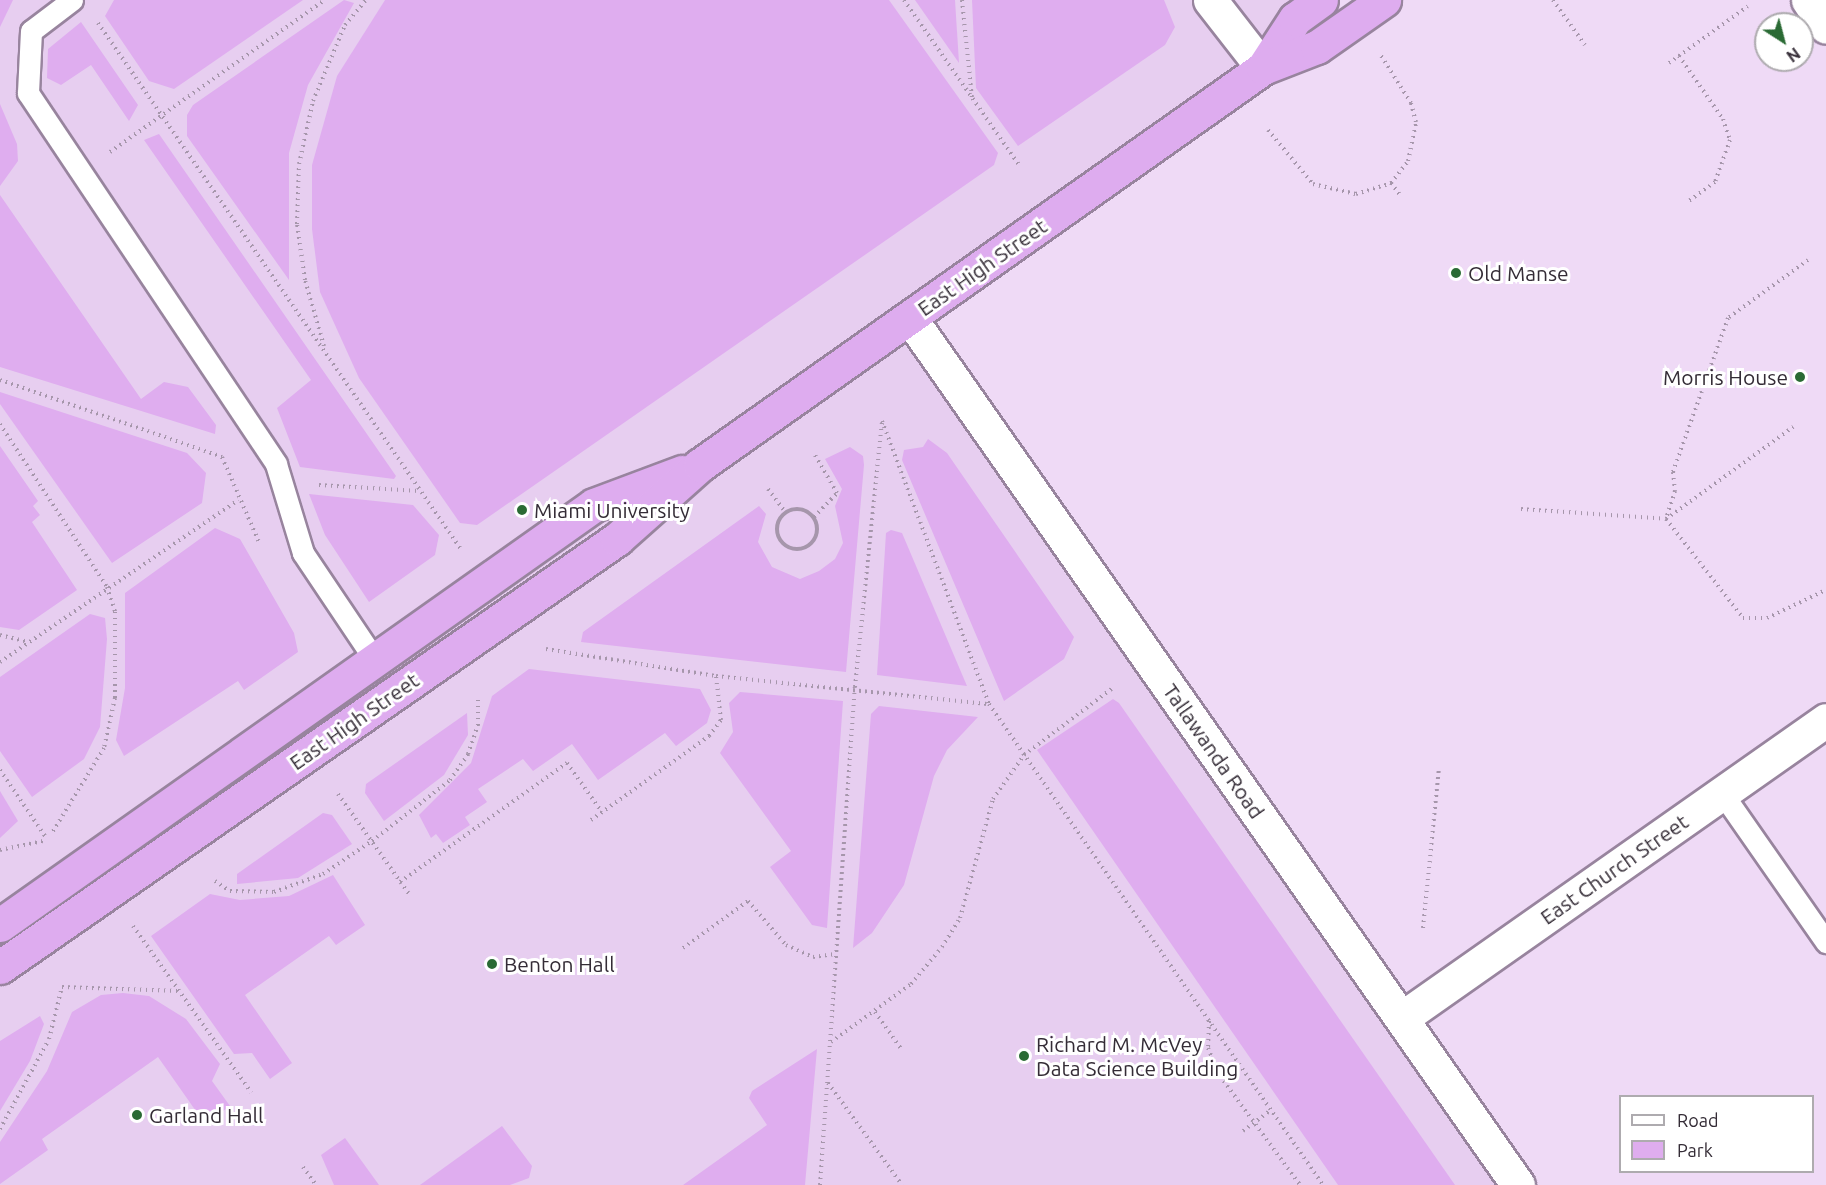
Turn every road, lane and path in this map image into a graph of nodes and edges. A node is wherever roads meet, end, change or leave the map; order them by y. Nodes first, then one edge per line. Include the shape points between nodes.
1 (72, 0) edge
2 (325, 0) edge
3 (366, 0) edge
4 (904, 0) edge
5 (962, 0) edge
6 (1210, 0) edge
7 (1321, 0) edge
8 (1384, 0) edge
9 (1553, 0) edge
10 (1808, 0) edge
11 (1748, 6) dead end
12 (95, 19) dead end
13 (1826, 27) edge
14 (1585, 45) dead end
15 (1380, 53) dead end
16 (1679, 56) junction
17 (1669, 63) dead end
18 (1263, 68) junction
19 (972, 98) junction
20 (161, 115) junction
21 (1268, 130) dead end
22 (1020, 166) dead end
23 (80, 174) junction
24 (1391, 183) junction
25 (1400, 195) dead end
26 (1687, 202) dead end
27 (1808, 260) dead end
28 (910, 318) junction
29 (325, 352) junction
30 (0, 380) edge
31 (0, 424) edge
32 (1793, 427) dead end
33 (815, 455) dead end
34 (700, 465) junction
35 (282, 482) junction
36 (768, 489) dead end
37 (420, 492) junction
38 (1521, 509) dead end
39 (786, 513) junction
40 (814, 517) junction
41 (1666, 519) junction
42 (464, 553) dead end
43 (107, 587) junction
44 (1826, 590) edge
45 (0, 635) edge
46 (28, 642) junction
47 (546, 649) dead end
48 (375, 660) junction
49 (0, 662) edge
50 (716, 676) junction
51 (855, 687) junction
52 (1114, 687) dead end
53 (478, 696) dead end
54 (989, 704) junction
55 (1826, 720) edge
56 (1024, 755) junction
57 (1439, 769) dead end
58 (0, 770) edge
59 (1722, 793) junction
60 (338, 794) dead end
61 (602, 813) junction
62 (591, 820) dead end
63 (48, 840) junction
64 (372, 841) junction
65 (0, 850) edge
66 (215, 881) dead end
67 (400, 882) junction
68 (408, 894) dead end
69 (0, 925) edge
70 (1424, 928) dead end
71 (139, 933) dead end
72 (1826, 942) edge
73 (683, 948) dead end
74 (835, 954) junction
75 (0, 967) edge
76 (178, 991) junction
77 (875, 1012) junction
78 (1402, 1018) junction
79 (1209, 1021) junction
80 (831, 1042) junction
81 (902, 1050) dead end
82 (828, 1082) junction
83 (251, 1092) dead end
84 (1271, 1110) junction
85 (1253, 1124) junction
86 (0, 1129) edge
87 (1243, 1131) dead end
88 (303, 1167) dead end
89 (316, 1185) edge
90 (820, 1185) edge
91 (902, 1185) edge
92 (1300, 1185) edge
93 (1323, 1185) edge
94 (1518, 1185) edge

1 - 23 lane via 31,31 26,65 28,93
2 - 20 path
3 - 29 path via 345,25 313,101 299,164 302,258
4 - 19 path
5 - 19 path
6 - 18 street
7 - 18 highway, East High Street via 1295,19
8 - 18 highway, East High Street via 1317,47
9 - 14 path
10 - 13 street
11 - 16 path
12 - 20 path
15 - 24 path via 1411,103 1416,122 1408,161
16 - 17 path
16 - 26 path via 1723,119 1730,140 1715,182
18 - 28 highway, East High Street
19 - 22 path
20 - 23 path
20 - 29 path
21 - 24 path via 1313,184 1356,194
23 - 35 lane via 276,464
24 - 25 path
27 - 41 path via 1728,318 1673,472 1675,491
28 - 34 highway, East High Street
28 - 78 street, Tallawanda Road
29 - 37 path
30 - 43 path via 222,457 238,500
31 - 43 path
32 - 41 path
33 - 40 path via 837,493
34 - 48 highway, East High Street via 594,505
34 - 75 highway, East High Street via 617,538
35 - 37 path
35 - 48 lane via 303,553
36 - 39 path
37 - 42 path
38 - 41 path
39 - 40 path via 799,509
39 - 40 path via 778,537 798,550 815,540
41 - 44 path via 1743,618 1767,618
43 - 46 path
43 - 63 path via 118,645 104,748
45 - 46 path
46 - 49 path
47 - 50 path
48 - 69 highway, East High Street
50 - 51 path
50 - 61 path via 721,720 709,736
51 - 54 path
51 - 54 path via 882,421
51 - 74 path
52 - 56 path
53 - 64 path via 478,725 468,754 450,780
54 - 56 path
55 - 59 street, East Church Street
56 - 77 path via 993,799 960,918 911,984
56 - 79 path
57 - 70 path
58 - 63 path
59 - 72 lane
59 - 78 street, East Church Street
60 - 64 path
61 - 62 path
61 - 67 path via 567,763
63 - 65 path
64 - 66 path via 323,874 274,892 230,891
64 - 67 path
67 - 68 path
71 - 76 path
73 - 74 path via 748,901 786,945 813,957
74 - 80 path
76 - 83 path
76 - 86 path via 62,987 49,1039
77 - 80 path
77 - 81 path
78 - 94 street, Tallawanda Road
79 - 84 path
79 - 85 path via 1208,1048
80 - 82 path
82 - 90 path
82 - 91 path
84 - 85 path
84 - 93 path
85 - 87 path
85 - 92 path
88 - 89 path

